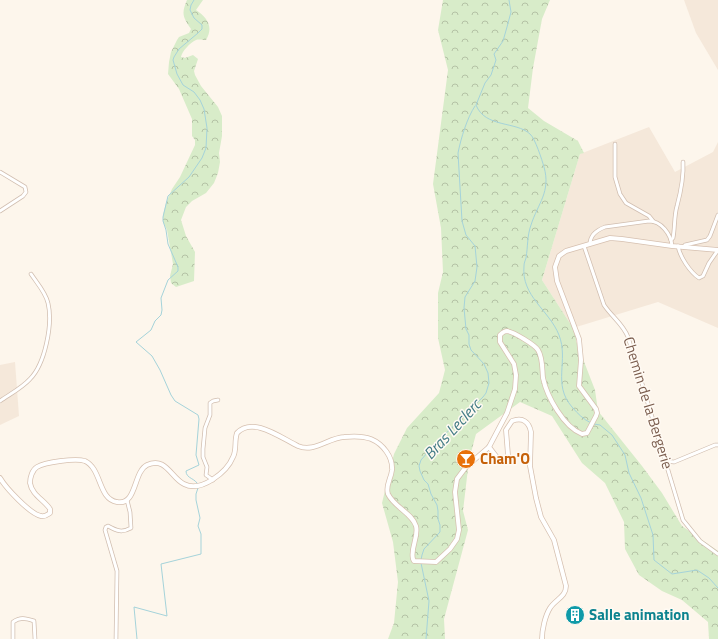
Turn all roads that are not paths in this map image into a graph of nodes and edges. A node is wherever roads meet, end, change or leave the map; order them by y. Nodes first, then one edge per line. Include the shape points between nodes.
1 (615, 144) dead end
2 (683, 162) dead end
3 (0, 172) edge
4 (0, 210) edge
5 (718, 215) edge
6 (653, 221) junction
7 (671, 240) junction
8 (590, 244) junction
9 (584, 246) junction
10 (672, 246) junction
11 (678, 246) junction
12 (684, 247) junction
13 (718, 250) edge
14 (31, 274) dead end
15 (218, 400) dead end
16 (0, 401) edge
17 (718, 445) edge
18 (488, 447) junction
19 (665, 461) junction
20 (0, 478) edge
21 (213, 480) junction
22 (127, 500) junction
23 (718, 554) edge
24 (13, 639) edge
25 (35, 639) edge
26 (116, 639) edge
27 (542, 639) edge

1 - 6 street via 615,178 620,194 626,204 649,216
2 - 7 street via 681,196
3 - 4 street via 25,187 26,192
5 - 12 street via 707,240
6 - 7 street via 660,224
6 - 8 street via 605,227 595,232
7 - 10 street
8 - 9 main road
8 - 10 main road via 610,238 622,238
9 - 18 main road via 566,251 559,256 556,261 556,273 579,339 579,386 596,409 596,416 585,434 574,430 558,412 545,385 538,350 512,332 504,332 500,335 500,342 512,360 516,382 507,413
9 - 19 street, Chemin de la Bergerie via 604,306 626,330
10 - 11 main road
11 - 12 main road
11 - 13 street via 693,273 699,278 703,276
12 - 13 main road
14 - 16 street via 48,303 47,343 34,375
15 - 21 street via 210,403 210,415 202,449 207,466 206,475
17 - 19 street via 674,462
18 - 21 main road via 457,479 457,538 454,545 439,560 432,562 414,561 412,547 416,525 390,497 387,488 392,471 391,462 386,451 370,439 341,437 313,448 305,448 264,429 243,428 237,433 234,456
18 - 27 main road via 499,460 504,461 508,455 506,430 512,421 521,419 530,427 530,466 536,498 541,517 554,540 566,586 565,593 551,607
19 - 23 street, Chemin de la Bergerie via 683,520 700,541
20 - 22 main road via 23,504 41,516 47,516 50,509 36,495 31,487 30,477 36,468 45,464 80,460 94,469 108,497 117,502
21 - 22 main road via 196,486 186,485 165,466 146,465 139,472 133,492
22 - 26 street via 131,528 119,531 108,526 104,530 117,571
24 - 25 street via 13,622 18,618 34,621

